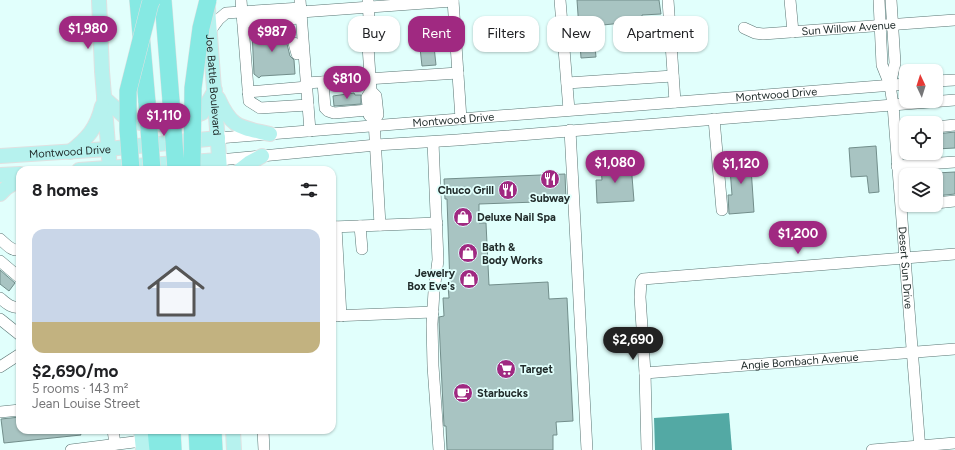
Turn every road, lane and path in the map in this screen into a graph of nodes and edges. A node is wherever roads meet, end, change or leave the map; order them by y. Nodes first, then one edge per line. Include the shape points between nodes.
1 (99, 0) edge
2 (138, 0) edge
3 (152, 0) edge
4 (163, 0) edge
5 (207, 0) edge
6 (241, 0) edge
7 (453, 0) edge
8 (560, 0) edge
9 (668, 0) edge
10 (790, 0) edge
11 (879, 0) edge
12 (891, 0) edge
13 (368, 4) edge
14 (242, 17) junction
15 (298, 20) edge
16 (955, 20) edge
17 (893, 25) junction
18 (881, 26) junction
19 (744, 28) dead end
20 (210, 31) junction
21 (793, 32) junction
22 (458, 73) junction
23 (673, 76) junction
24 (370, 78) junction
25 (955, 80) edge
26 (943, 81) edge
27 (322, 82) junction
28 (566, 83) junction
29 (899, 84) edge
30 (890, 85) junction
31 (304, 86) junction
32 (215, 90) junction
33 (371, 91) junction
34 (248, 92) junction
35 (104, 98) junction
36 (955, 100) edge
37 (675, 102) junction
38 (308, 105) junction
39 (893, 105) junction
40 (368, 110) junction
41 (569, 110) junction
42 (461, 119) junction
43 (714, 119) junction
44 (375, 123) junction
45 (955, 125) edge
46 (943, 126) edge
47 (570, 130) junction
48 (310, 131) junction
49 (270, 134) junction
50 (218, 138) junction
51 (433, 142) junction
52 (376, 145) junction
53 (108, 149) junction
54 (70, 152) junction
55 (0, 156) edge
56 (262, 156) junction
57 (916, 161) edge
58 (955, 162) edge
59 (220, 165) edge
60 (110, 166) edge
61 (131, 166) edge
62 (152, 166) edge
63 (176, 166) edge
64 (192, 166) edge
65 (192, 166) edge
66 (245, 166) edge
67 (897, 166) junction
68 (16, 174) edge
69 (0, 175) edge
70 (899, 178) edge
71 (16, 182) edge
72 (0, 194) edge
73 (955, 201) edge
74 (943, 202) edge
75 (722, 210) dead end
76 (903, 212) edge
77 (436, 223) junction
78 (380, 225) junction
79 (360, 226) junction
80 (336, 227) edge
81 (0, 239) edge
82 (362, 248) dead end
83 (16, 251) edge
84 (955, 254) edge
85 (904, 258) junction
86 (0, 261) edge
87 (16, 275) edge
88 (336, 291) edge
89 (0, 298) edge
90 (16, 308) edge
91 (433, 312) junction
92 (337, 316) edge
93 (0, 319) edge
94 (16, 332) edge
95 (955, 349) edge
96 (913, 352) junction
97 (16, 357) edge
98 (0, 367) edge
99 (645, 373) junction
100 (16, 410) edge
101 (0, 412) edge
102 (114, 434) edge
103 (156, 434) edge
104 (172, 434) edge
105 (196, 434) edge
106 (213, 434) edge
107 (233, 434) edge
108 (263, 434) edge
109 (142, 440) edge
110 (955, 443) edge
111 (115, 444) junction
112 (920, 448) edge
113 (70, 450) edge
114 (158, 450) edge
115 (173, 450) edge
116 (198, 450) edge
117 (214, 450) edge
118 (234, 450) edge
119 (264, 450) edge
120 (439, 450) edge
121 (587, 450) edge
122 (647, 450) edge
123 (872, 450) edge

1 - 35 main road
2 - 62 highway, bridge
3 - 61 highway, bridge via 128,91
4 - 63 highway, bridge
5 - 20 main road, Joe Battle Boulevard
5 - 64 highway, bridge via 193,88
6 - 14 street
7 - 13 street
7 - 22 street
8 - 28 street
9 - 23 street
10 - 21 street
11 - 18 street, Desert Sun Drive
12 - 17 street, Desert Sun Drive
13 - 15 street
13 - 24 street
14 - 15 street
14 - 20 street via 226,13
14 - 34 street
15 - 31 street
15 - 31 street via 297,54
16 - 17 street, Sun Willow Avenue
17 - 18 street, Sun Willow Avenue
17 - 30 street, Desert Sun Drive via 895,63
18 - 21 street, Sun Willow Avenue
18 - 30 street, Desert Sun Drive via 882,64
19 - 21 street, Sun Willow Avenue via 763,34
20 - 32 main road, Joe Battle Boulevard
22 - 24 street
22 - 42 street
23 - 28 street
23 - 37 street
24 - 27 street
24 - 33 street
25 - 26 street
27 - 31 street
27 - 40 street via 325,108 328,112
28 - 41 street
29 - 30 street, Montwood Drive
30 - 37 street, Montwood Drive
30 - 39 street, Desert Sun Drive
31 - 34 street
31 - 38 street
32 - 35 main road via 202,113 172,123 150,125 124,116
32 - 49 main road via 233,122 240,127
32 - 50 main road, Joe Battle Boulevard
33 - 40 street via 367,97
33 - 44 street via 376,96 378,115
34 - 38 street via 249,101 260,108
35 - 53 main road
35 - 54 main road via 99,119 91,133
36 - 39 street, Montwood Drive
37 - 41 street, Montwood Drive
38 - 48 street
39 - 43 street, Montwood Drive
39 - 67 street, Desert Sun Drive
40 - 44 street
41 - 42 street, Montwood Drive
42 - 44 street, Montwood Drive
43 - 47 street, Montwood Drive
43 - 75 street
44 - 48 street, Montwood Drive
44 - 52 street
45 - 46 street
47 - 51 street, Montwood Drive
47 - 121 street
48 - 49 street, Montwood Drive
49 - 50 street, Montwood Drive
50 - 53 main road, Montwood Drive
50 - 59 main road, Joe Battle Boulevard
51 - 52 street, Montwood Drive
51 - 77 street
52 - 56 street, Montwood Drive
52 - 78 street
53 - 54 main road, Montwood Drive
53 - 60 main road
54 - 55 main road, Montwood Drive
56 - 59 street, Montwood Drive
56 - 66 main road
57 - 58 street
57 - 67 street
59 - 65 main road, Montwood Drive
67 - 70 street, Desert Sun Drive
68 - 69 main road, Montwood Drive
71 - 72 main road
73 - 74 street
76 - 85 street, Desert Sun Drive
77 - 78 street
77 - 91 street via 438,260
78 - 79 street
79 - 80 street
79 - 82 street
81 - 83 street
84 - 85 street
85 - 96 street, Desert Sun Drive
85 - 99 street via 643,279 640,298
86 - 87 street
88 - 92 street
89 - 90 street
91 - 92 street
91 - 120 street via 433,366
93 - 94 street
95 - 96 street, Angie Bombach Avenue
96 - 99 street, Angie Bombach Avenue
96 - 112 street, Desert Sun Drive
97 - 98 street
99 - 122 street
100 - 101 street
102 - 111 street
103 - 114 highway
104 - 115 highway
105 - 116 highway
106 - 117 highway
107 - 118 main road
108 - 119 street
109 - 111 street
110 - 112 street
111 - 113 street
112 - 123 street

